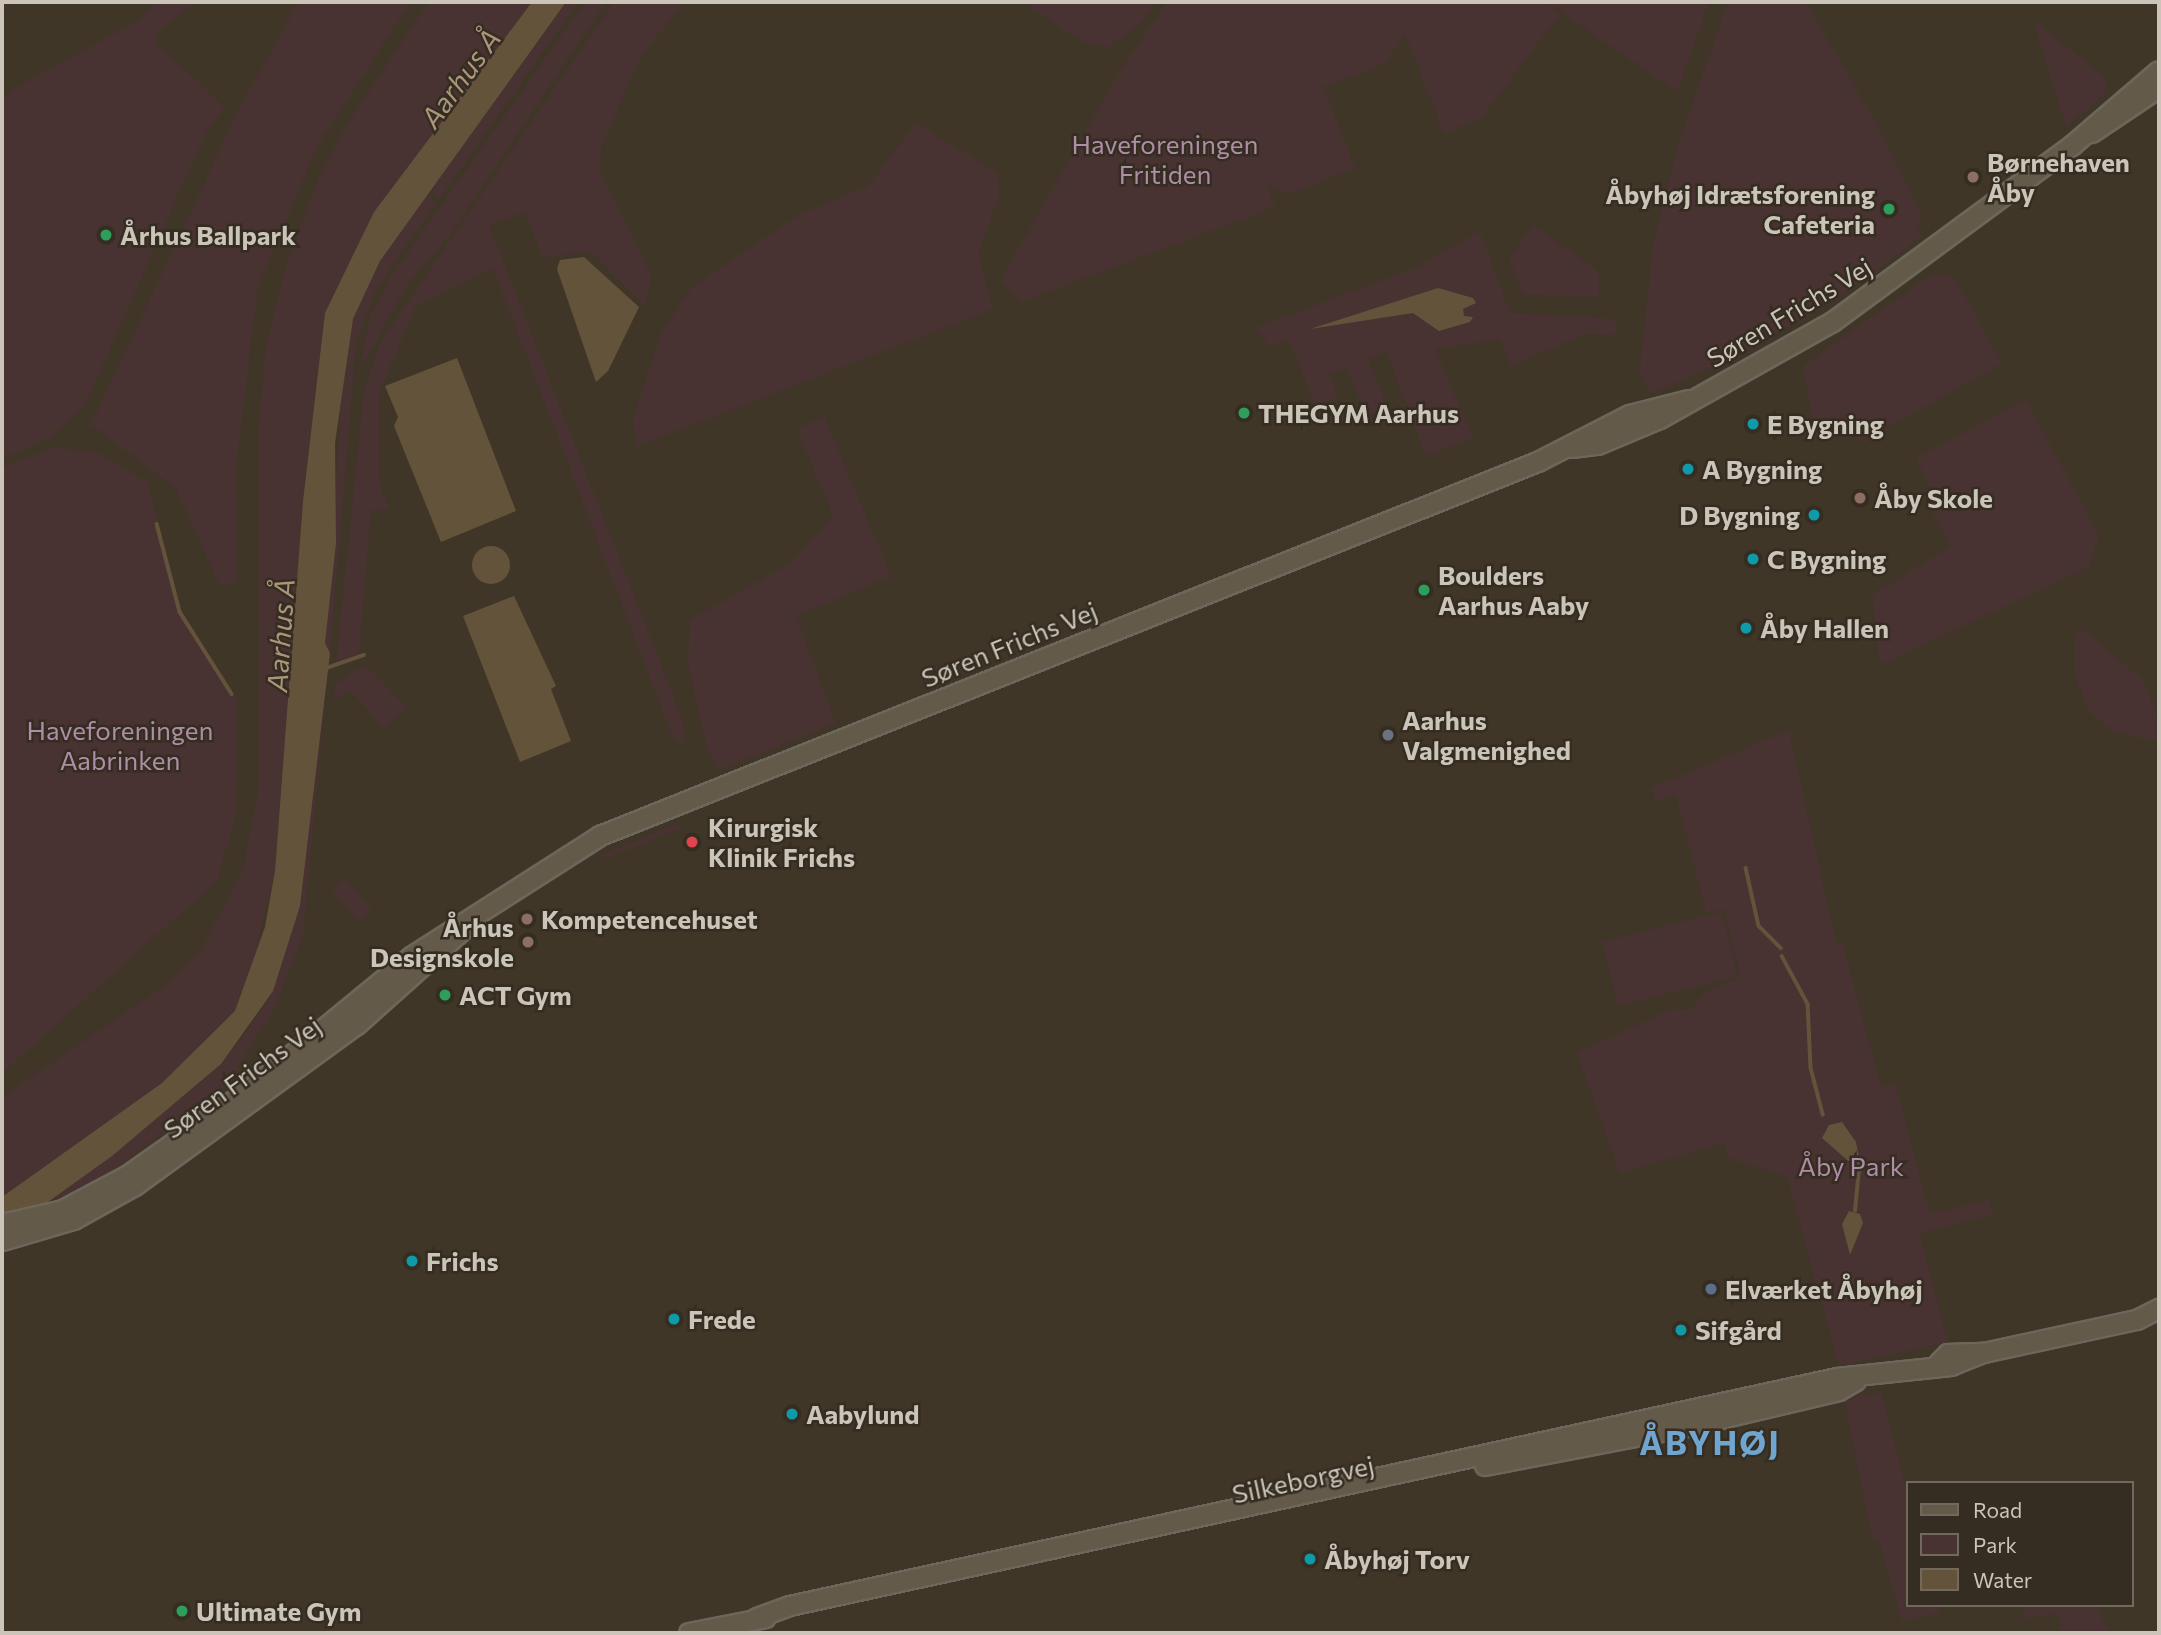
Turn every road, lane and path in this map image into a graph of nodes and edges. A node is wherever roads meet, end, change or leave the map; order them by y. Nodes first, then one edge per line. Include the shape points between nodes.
1 (2159, 71) edge
2 (2159, 88) edge
3 (2081, 138) junction
4 (484, 909) junction
5 (2, 1224) edge
6 (2, 1241) edge
7 (2159, 1309) edge
8 (2137, 1320) junction
9 (2159, 1321) edge
10 (689, 1633) edge

1 - 3 street, Søren Frichs Vej
2 - 3 street, Søren Frichs Vej
3 - 4 street, Søren Frichs Vej via 1833,322 1689,400 1659,404 1566,449 612,831 558,858
4 - 5 street, Søren Frichs Vej via 411,957 253,1087 127,1176 63,1210
4 - 6 street, Søren Frichs Vej via 423,972 357,1025 127,1191 74,1220
7 - 8 street, Silkeborgvej
8 - 9 street, Silkeborgvej
8 - 10 street, Silkeborgvej via 1984,1353 1973,1362 1939,1363 1856,1381 1837,1378 790,1606

